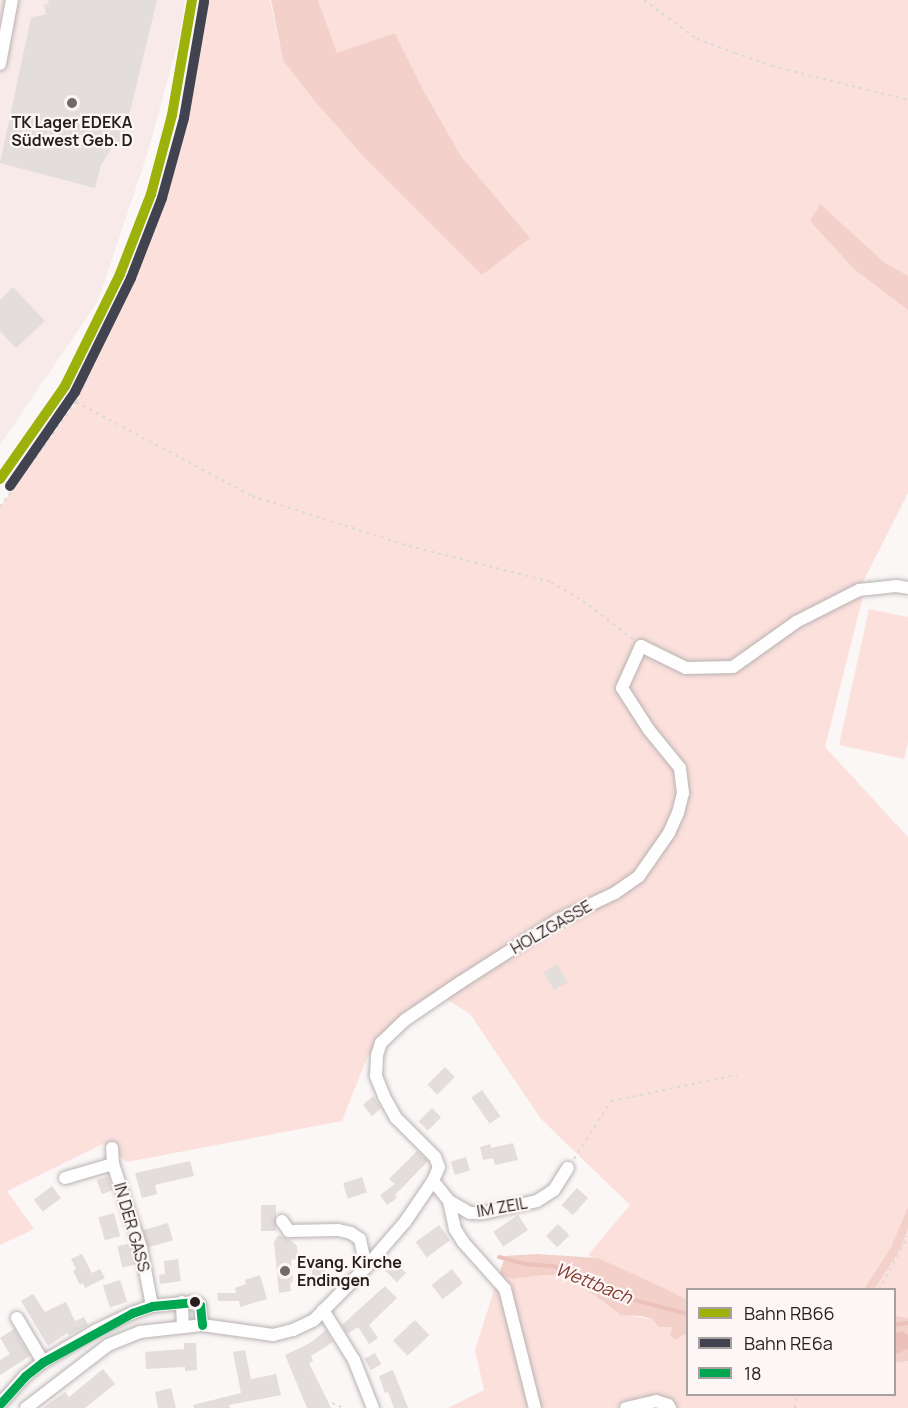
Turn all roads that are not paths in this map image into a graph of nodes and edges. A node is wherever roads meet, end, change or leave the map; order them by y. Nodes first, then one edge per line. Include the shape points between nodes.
1 (12, 0) edge
2 (0, 64) edge
3 (908, 588) edge
4 (112, 1148) dead end
5 (113, 1164) junction
6 (568, 1168) road end
7 (65, 1178) dead end
8 (433, 1182) junction
9 (449, 1201) junction
10 (282, 1221) dead end
11 (366, 1267) junction
12 (182, 1302) junction
13 (152, 1306) junction
14 (323, 1310) junction
15 (17, 1318) dead end
16 (202, 1325) junction
17 (183, 1326) junction
18 (43, 1362) junction
19 (0, 1404) edge
20 (26, 1408) edge
21 (373, 1408) edge
22 (535, 1408) edge
23 (626, 1408) edge
24 (670, 1408) edge

1 - 2 street
3 - 8 street, HOLZGASSE via 859,590 796,622 733,667 686,668 641,646 622,688 680,768 683,793 669,833 639,876 556,921 470,976 405,1020 381,1043 376,1076 396,1118 435,1157 439,1167
4 - 5 street, IN DER GASS
5 - 7 street
5 - 13 street, IN DER GASS via 141,1248
6 - 9 street, IM ZEIL via 554,1190 537,1201 483,1213 470,1213
8 - 9 street, IM ZEIL
8 - 11 street
9 - 22 street via 454,1229 505,1289
10 - 11 street via 289,1231 351,1233 360,1239
11 - 14 street
12 - 13 street
12 - 16 street via 201,1305
12 - 17 street
13 - 18 street via 95,1331
14 - 16 street via 304,1325 273,1335
14 - 21 street via 354,1360
15 - 18 street
16 - 17 street
17 - 20 street via 140,1332 108,1345
18 - 19 street
23 - 24 street via 656,1401

